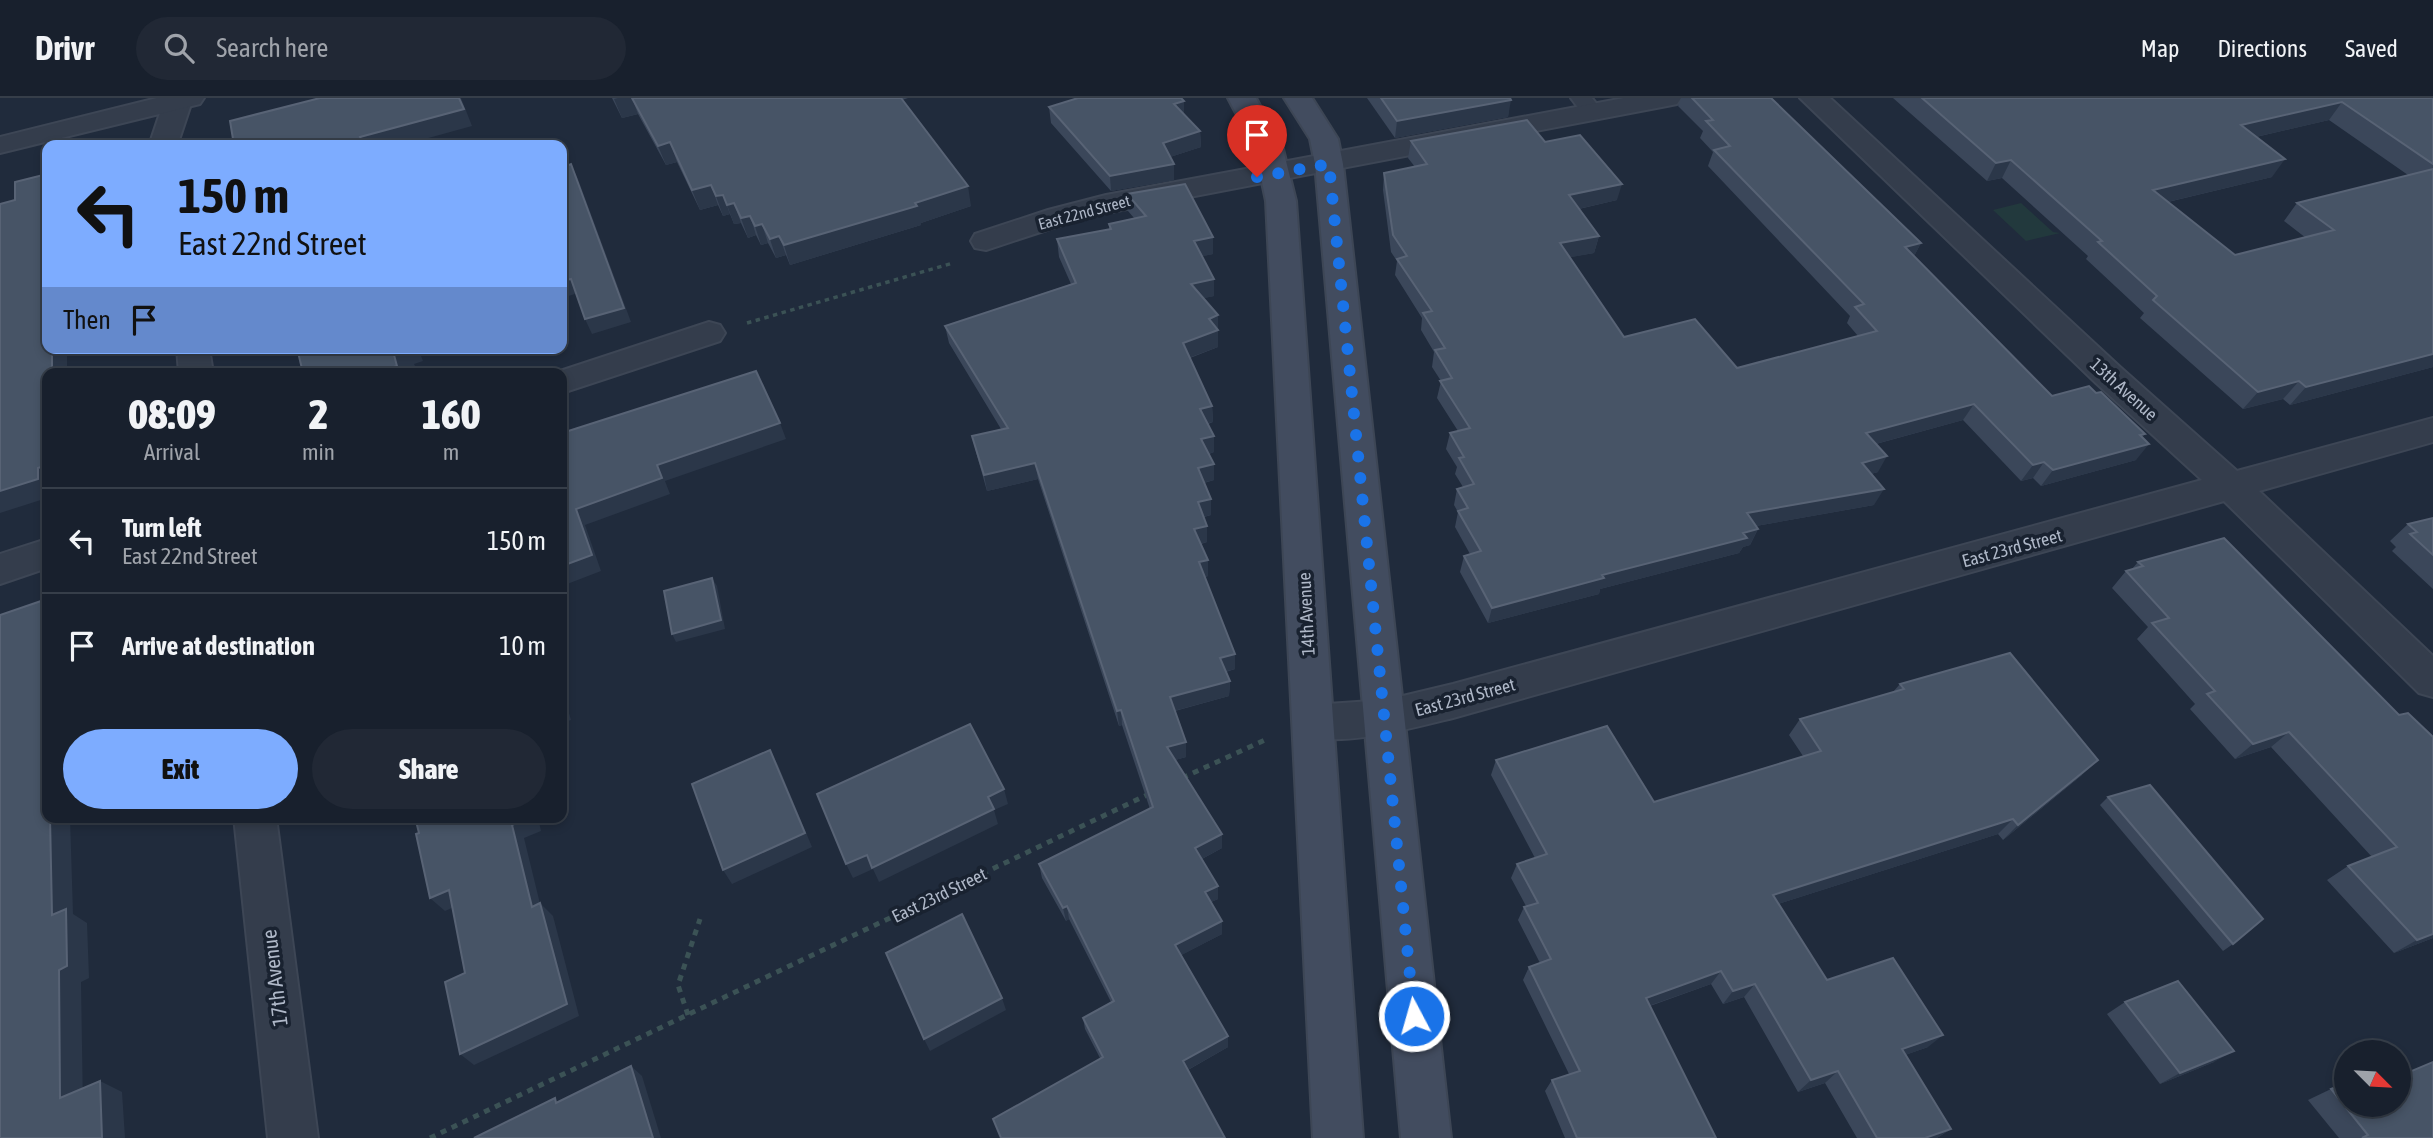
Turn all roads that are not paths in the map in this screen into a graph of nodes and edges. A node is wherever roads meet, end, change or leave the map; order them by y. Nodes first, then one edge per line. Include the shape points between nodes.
1 (1242, 98) edge
2 (1298, 98) edge
3 (1667, 98) edge
4 (1814, 98) edge
5 (182, 99) edge
6 (1586, 105) edge
7 (165, 140) edge
8 (0, 145) edge
9 (1329, 164) junction
10 (1276, 174) junction
11 (986, 241) road end
12 (709, 334) road end
13 (567, 380) edge
14 (2433, 430) edge
15 (2232, 487) junction
16 (42, 555) edge
17 (0, 569) edge
18 (2433, 681) edge
19 (1386, 717) junction
20 (1312, 722) junction
21 (256, 823) edge
22 (293, 1138) edge
23 (1338, 1138) edge
24 (1426, 1138) edge

1 - 10 main road, 14th Avenue via 1259,126
2 - 9 main road via 1324,139
3 - 6 street, East 22nd Street
4 - 15 street, 13th Avenue
5 - 7 street
5 - 8 street
6 - 9 street, East 22nd Street
9 - 10 street, East 22nd Street
9 - 19 main road
10 - 11 street, East 22nd Street via 1106,204
10 - 20 main road, 14th Avenue
12 - 13 street
14 - 15 street, East 23rd Street
15 - 18 street, 13th Avenue
15 - 19 street, East 23rd Street
16 - 17 street
19 - 20 street, East 23rd Street
19 - 24 main road
20 - 23 main road, 14th Avenue
21 - 22 street, 17th Avenue

